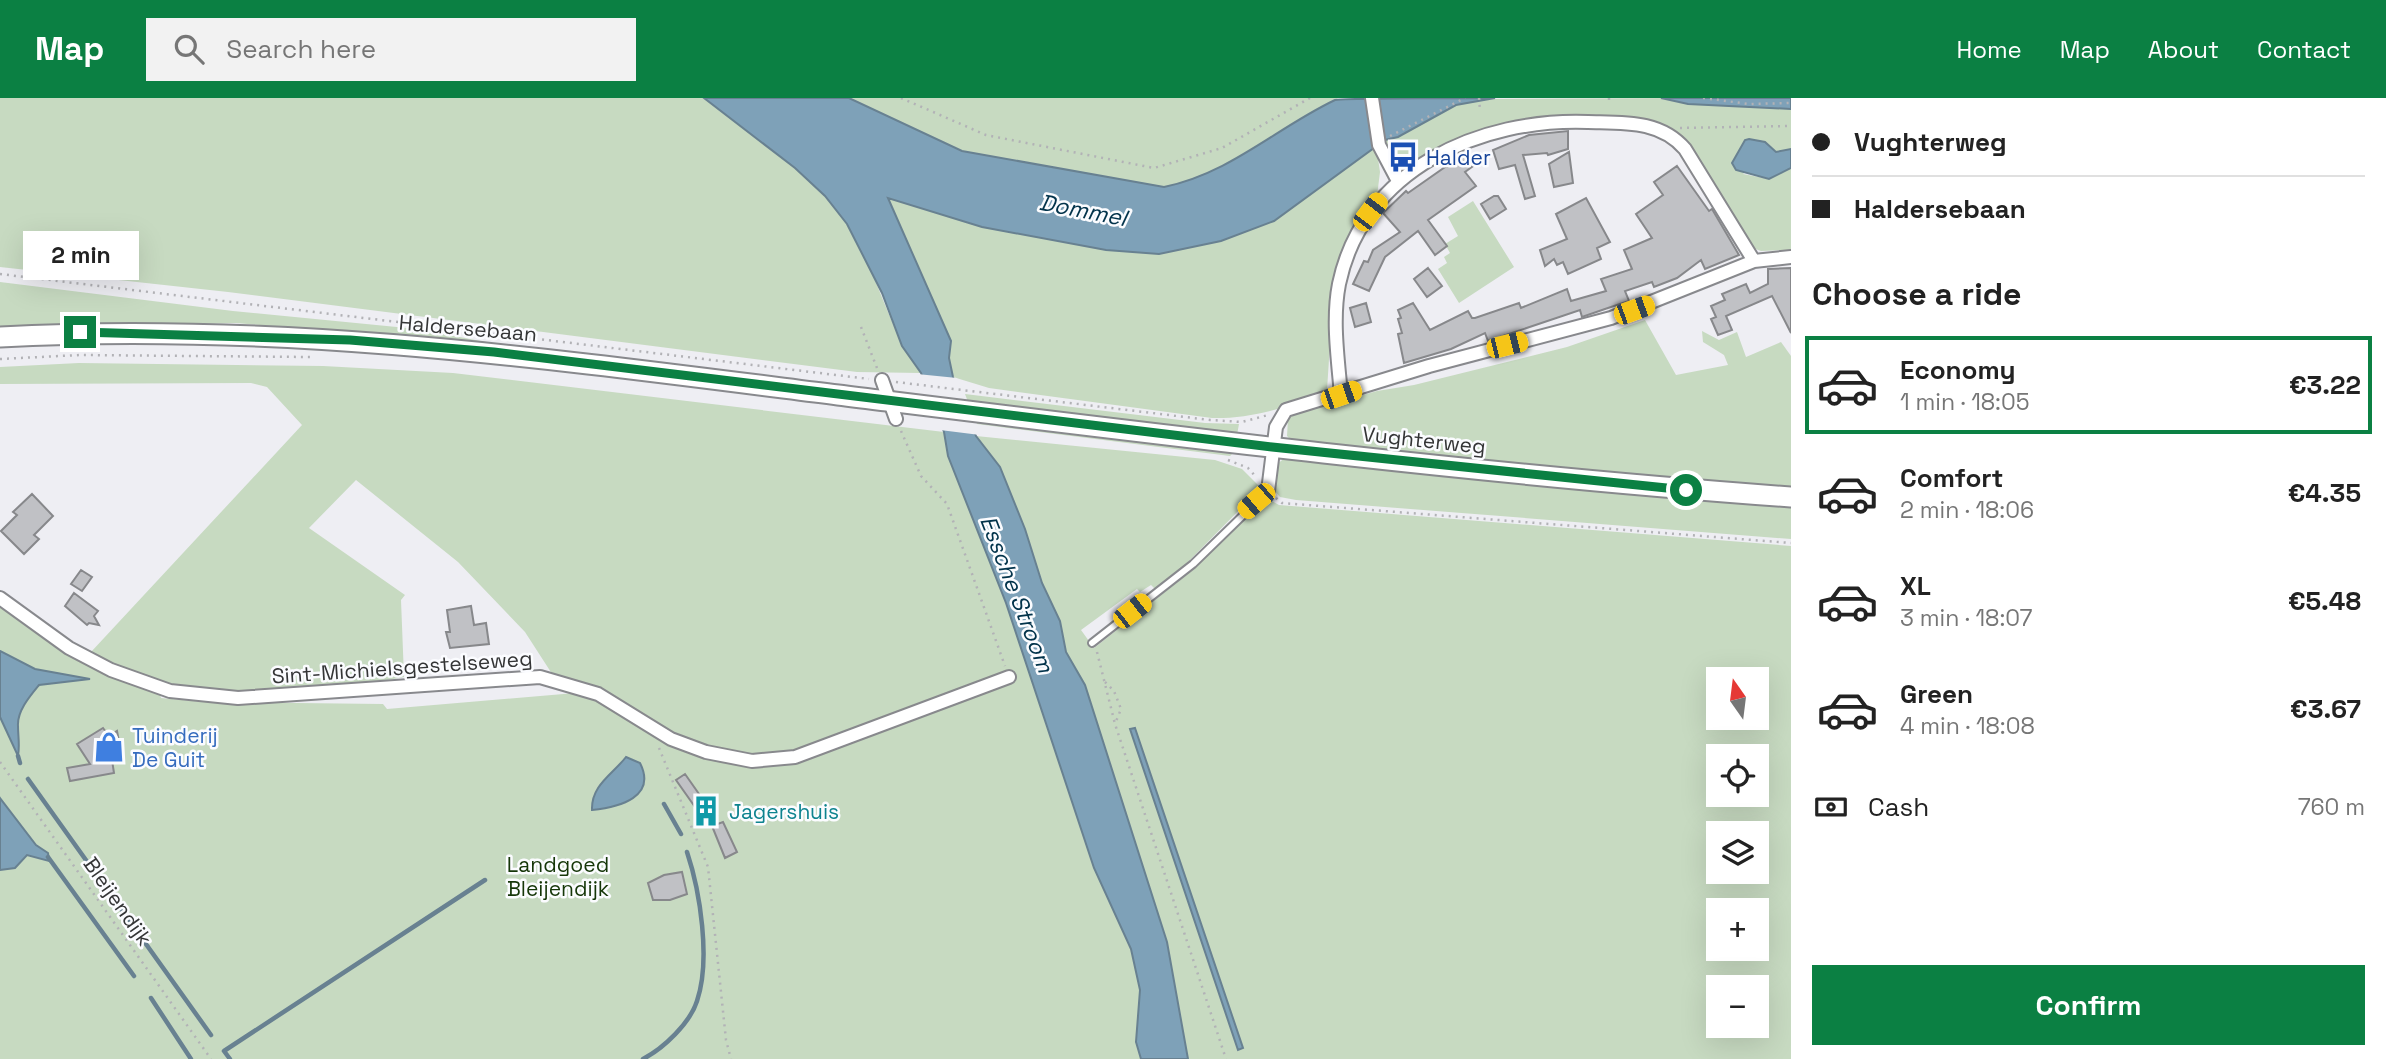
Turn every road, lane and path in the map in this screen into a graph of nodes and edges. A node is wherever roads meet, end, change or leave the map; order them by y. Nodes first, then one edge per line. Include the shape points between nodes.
1 (901, 98) edge
2 (1310, 98) edge
3 (1372, 98) edge
4 (1465, 98) edge
5 (1479, 98) edge
6 (1703, 98) edge
7 (1791, 103) edge
8 (1480, 110) dead end
9 (1791, 126) edge
10 (1659, 128) junction
11 (1385, 141) junction
12 (1398, 181) junction
13 (1791, 257) edge
14 (1754, 261) junction
15 (0, 274) edge
16 (861, 327) dead end
17 (0, 337) edge
18 (321, 357) dead end
19 (0, 359) edge
20 (882, 380) junction
21 (1341, 395) junction
22 (928, 405) joint
23 (892, 410) junction
24 (1286, 410) junction
25 (1272, 447) junction
26 (1238, 463) dead end
27 (1268, 491) junction
28 (1791, 497) edge
29 (1282, 503) dead end
30 (1791, 543) edge
31 (0, 598) edge
32 (1092, 643) joint
33 (1009, 677) joint
34 (1104, 682) junction
35 (1115, 724) junction
36 (658, 731) junction
37 (0, 762) edge
38 (211, 1059) edge
39 (731, 1059) edge
40 (1226, 1059) edge

1 - 2 path via 986,135 1154,168 1222,148
3 - 11 street
4 - 11 path
5 - 8 path
6 - 7 path
9 - 10 path
10 - 12 street via 1562,121 1508,128 1447,148
10 - 14 street via 1685,149
11 - 12 street
12 - 21 street via 1364,224 1340,284 1336,316
13 - 14 street
14 - 21 street via 1611,318 1429,366
15 - 20 path
16 - 20 path
17 - 23 main road, Haldersebaan via 80,332 350,340 494,352
18 - 19 path via 80,355
20 - 23 street
20 - 24 path via 1210,420 1242,422
21 - 24 street
22 - 23 main road, Haldersebaan
22 - 25 main road, Vughterweg
23 - 33 path via 921,476 947,504
24 - 25 street
25 - 27 street
25 - 28 main road, Vughterweg via 1659,488
26 - 27 path
27 - 32 lane via 1193,564
29 - 30 path
31 - 36 street, Sint-Michielsgestelseweg via 69,648 111,670 170,691 238,698 540,677 598,694
32 - 34 path
33 - 36 street, Sint-Michielsgestelseweg via 796,757 752,761 706,752
34 - 35 path
34 - 35 path via 1114,691 1121,709
35 - 40 path
36 - 39 path via 662,759 708,867
37 - 38 path, Bleijendijk

